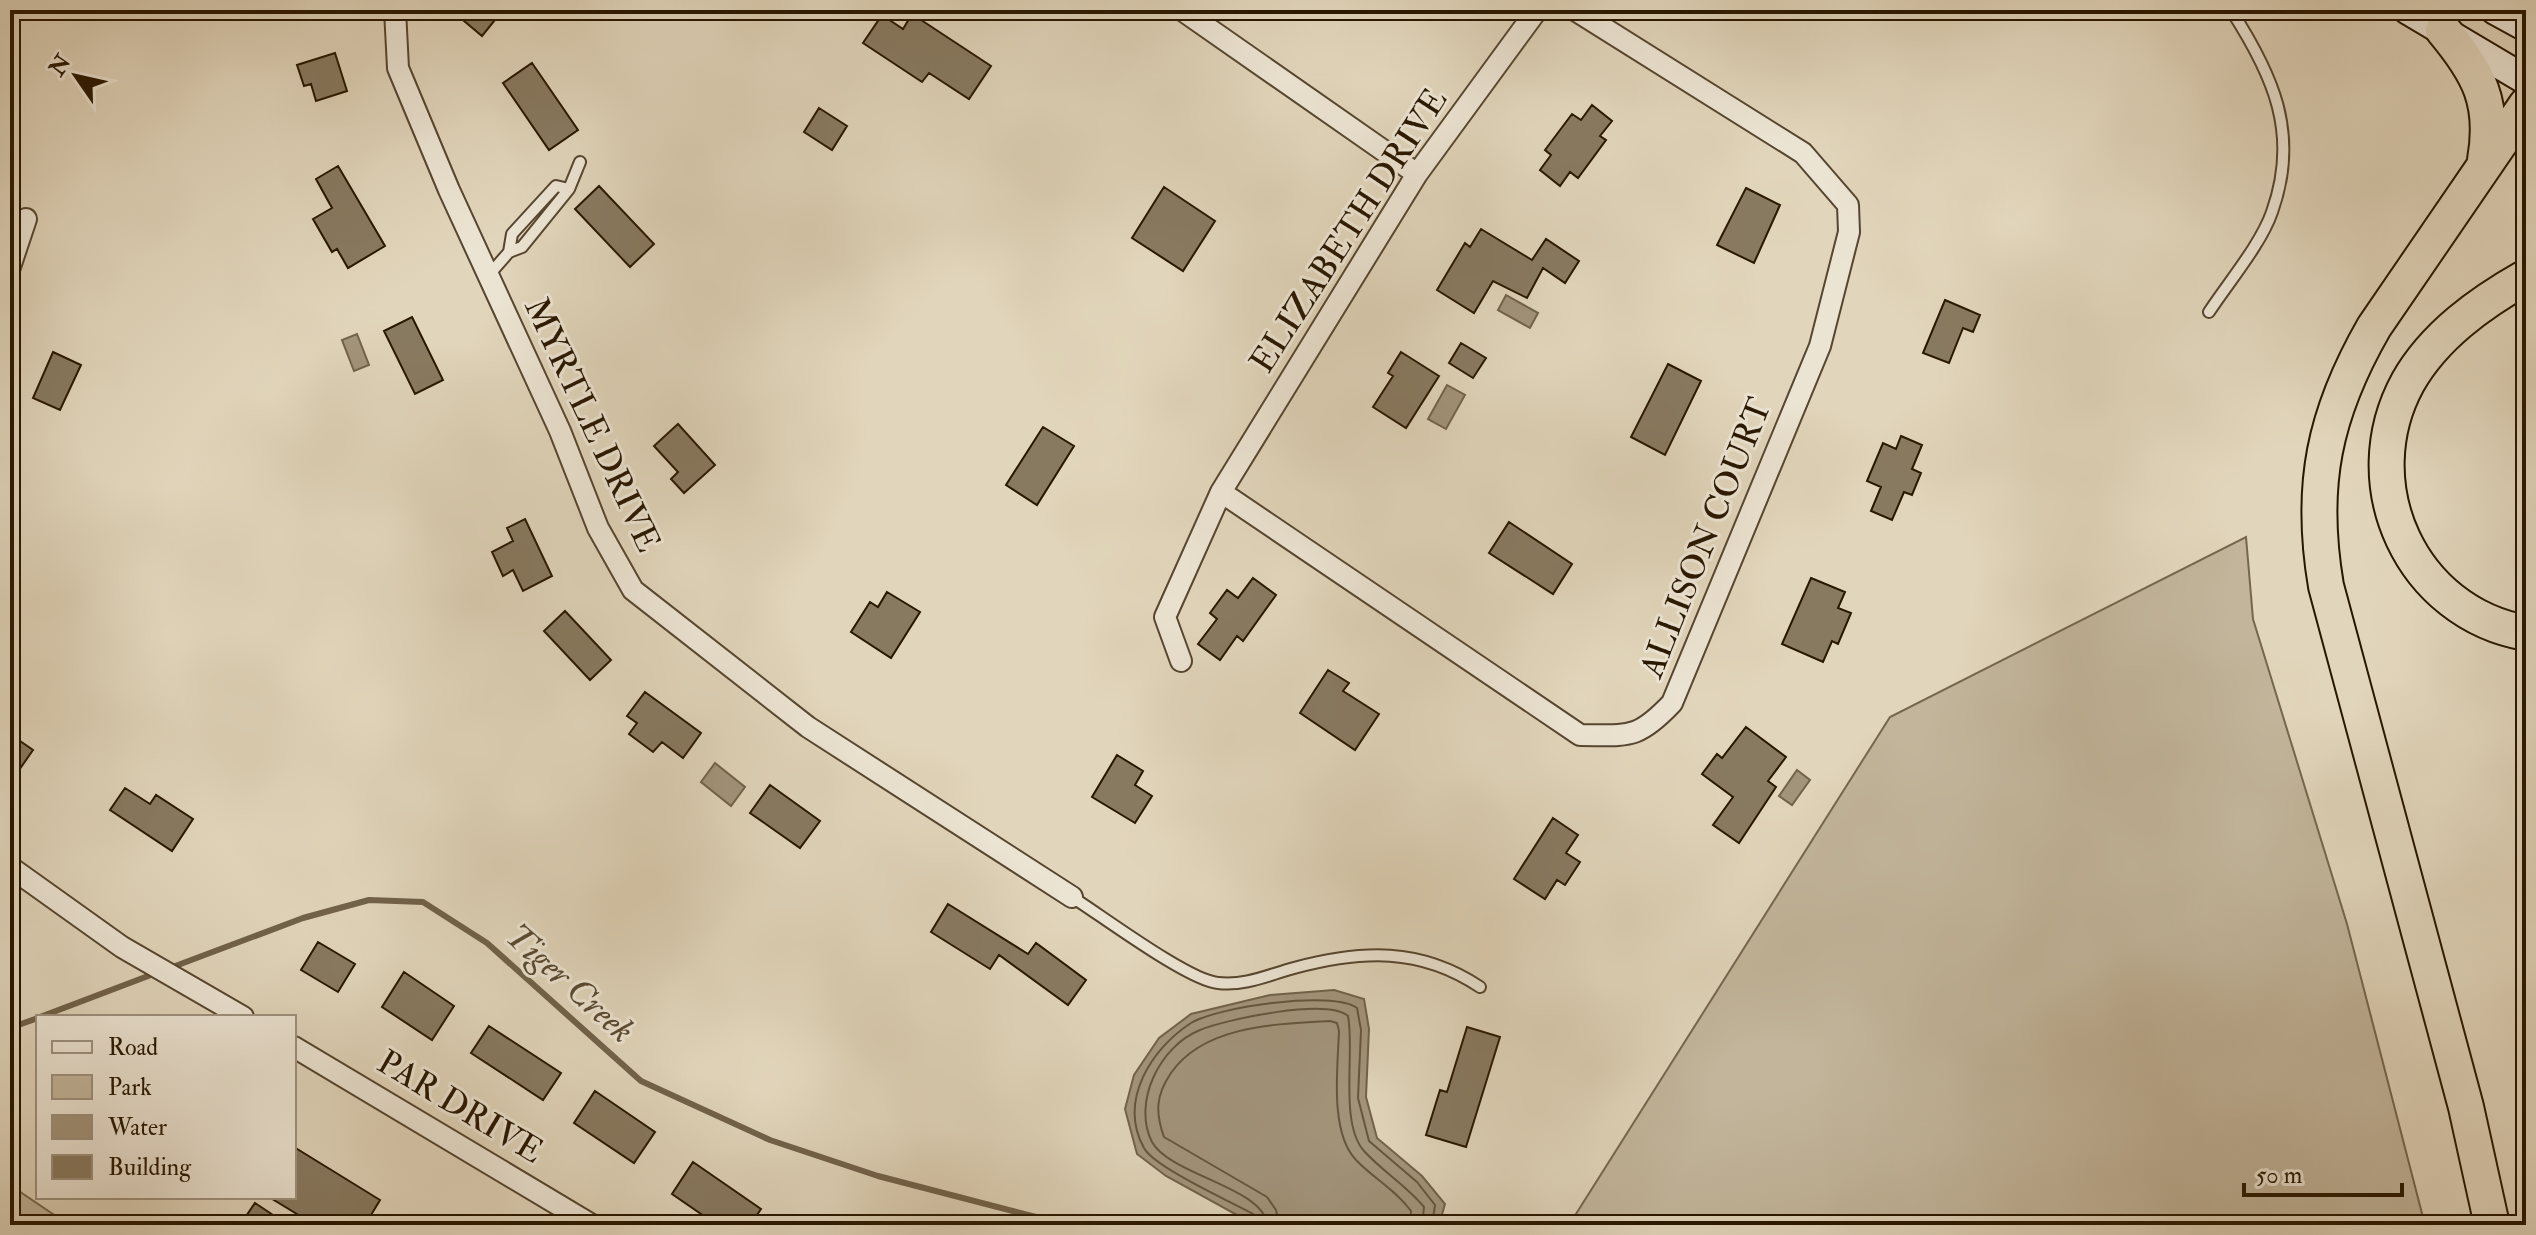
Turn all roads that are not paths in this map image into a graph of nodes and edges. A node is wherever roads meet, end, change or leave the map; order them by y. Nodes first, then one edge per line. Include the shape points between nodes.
1 (395, 10) edge
2 (1182, 10) edge
3 (1537, 10) edge
4 (1575, 10) edge
5 (2231, 10) edge
6 (2408, 10) edge
7 (2495, 10) edge
8 (2526, 27) edge
9 (2443, 30) junction
10 (2526, 80) edge
11 (2526, 105) edge
12 (580, 162) dead end
13 (2485, 162) junction
14 (1417, 174) junction
15 (569, 189) junction
16 (26, 219) dead end
17 (509, 252) junction
18 (10, 267) edge
19 (488, 276) junction
20 (2526, 277) edge
21 (2209, 312) dead end
22 (1221, 492) junction
23 (2526, 633) edge
24 (1181, 661) dead end
25 (10, 867) edge
26 (1072, 897) joint
27 (1480, 987) dead end
28 (240, 1015) edge
29 (296, 1048) edge
30 (592, 1225) edge
31 (2492, 1225) edge

1 - 19 street, MYRTLE DRIVE via 398,68
2 - 14 street
3 - 14 street, ELIZABETH DRIVE
4 - 22 street, ALLISON COURT via 1803,153 1848,205 1849,232 1820,346 1672,703 1647,730 1580,735
5 - 21 lane via 2252,43 2282,115 2282,168 2271,214
6 - 9 main road
7 - 8 main road
9 - 10 main road
9 - 13 highway via 2465,56 2485,100 2490,117
11 - 13 highway
12 - 15 lane
13 - 31 highway via 2353,363 2327,432 2317,523 2326,586 2470,1120
14 - 22 street, ELIZABETH DRIVE
15 - 17 lane via 522,247
15 - 17 lane via 556,186 512,234
16 - 18 street
17 - 19 lane
19 - 26 street, MYRTLE DRIVE via 598,528 633,590 808,727
20 - 23 highway via 2470,314 2422,361 2390,425 2385,474 2402,538 2431,583 2479,619
22 - 24 street, ELIZABETH DRIVE via 1165,617
25 - 28 street via 122,947
26 - 27 lane via 1184,971 1214,983 1246,983 1295,967 1374,952 1406,955
29 - 30 street, PAR DRIVE

